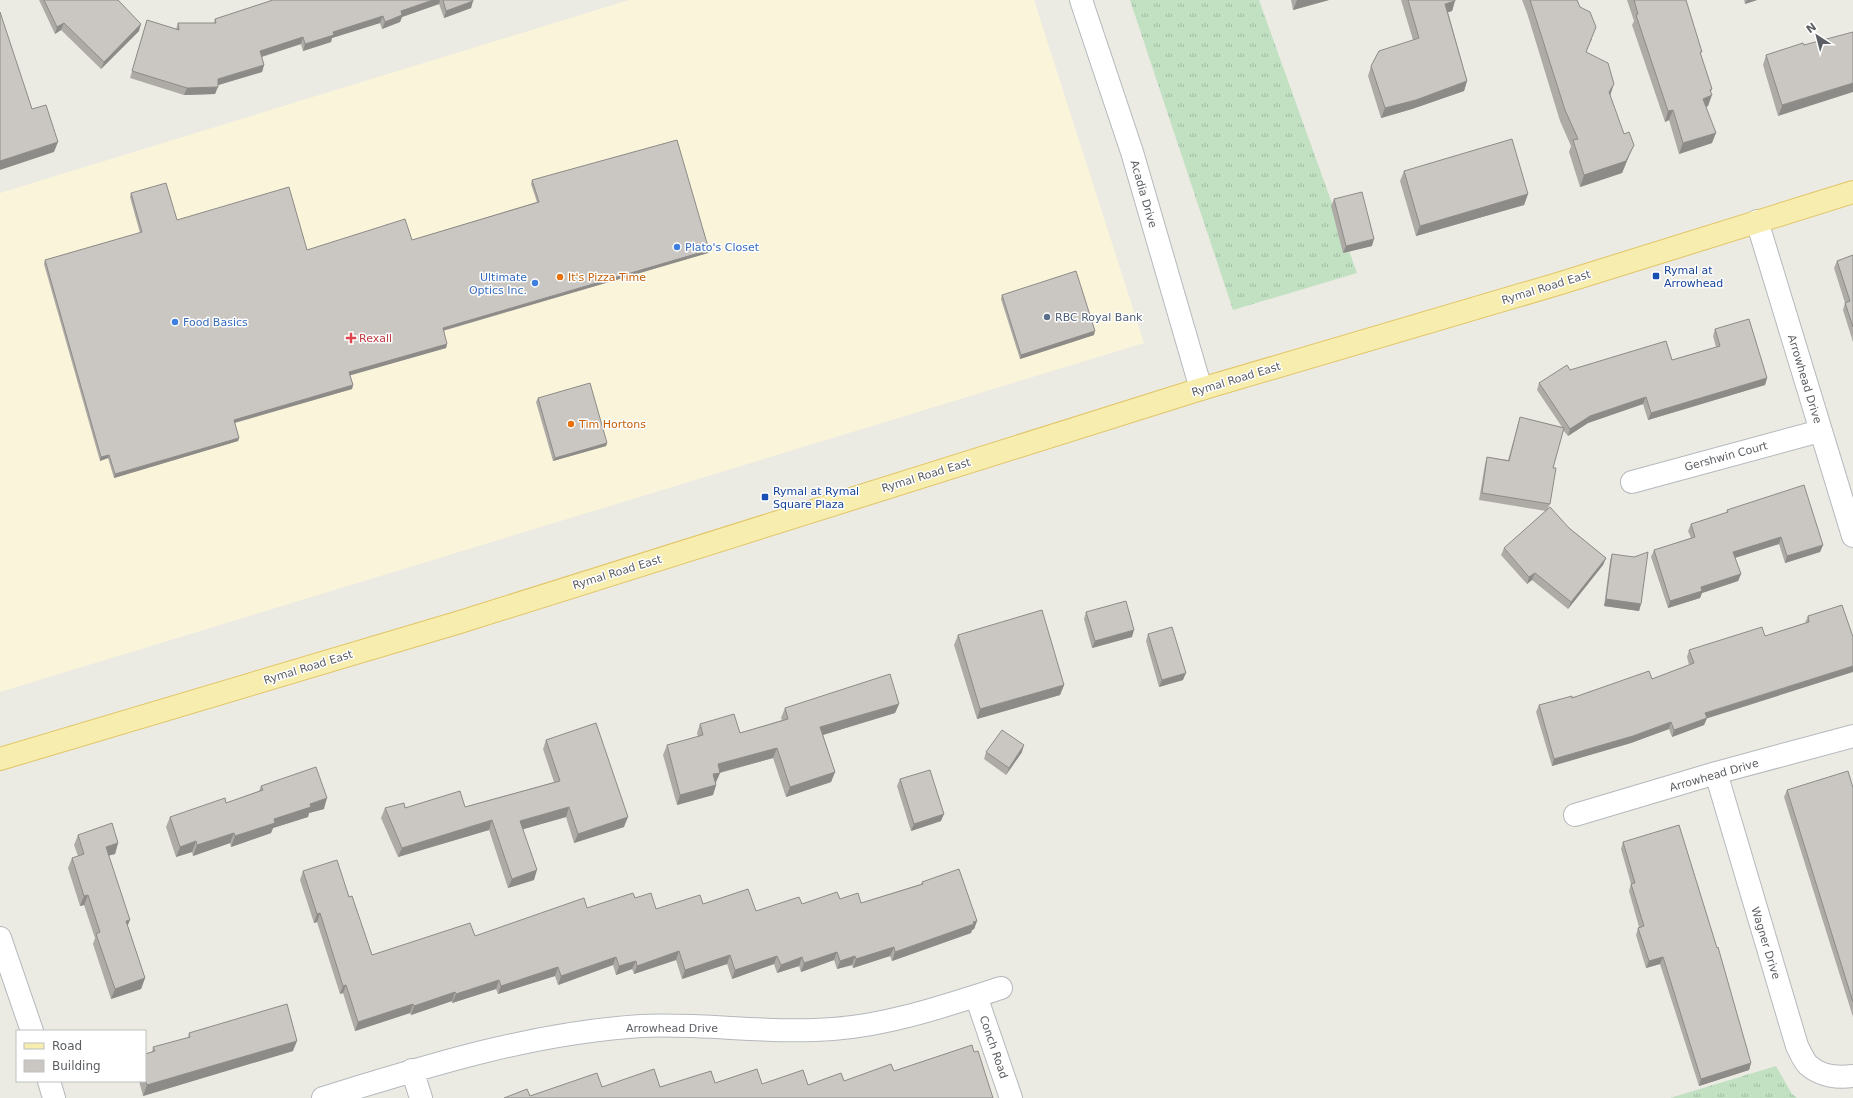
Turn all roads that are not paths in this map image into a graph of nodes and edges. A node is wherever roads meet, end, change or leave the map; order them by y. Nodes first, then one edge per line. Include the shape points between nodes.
1 (1081, 0) edge
2 (1853, 192) edge
3 (1757, 221) junction
4 (1201, 390) junction
5 (1820, 431) junction
6 (1632, 482) dead end
7 (1853, 536) edge
8 (1853, 736) edge
9 (0, 759) edge
10 (1716, 774) junction
11 (1575, 815) dead end
12 (0, 938) edge
13 (1001, 988) dead end
14 (976, 996) junction
15 (32, 1030) edge
16 (412, 1070) junction
17 (1853, 1076) edge
18 (49, 1082) edge
19 (54, 1098) edge
20 (323, 1098) edge
21 (421, 1098) edge
22 (1011, 1098) edge

1 - 4 street, Acadia Drive via 1132,152
2 - 3 main road, Rymal Road East
3 - 4 main road, Rymal Road East via 1561,283
3 - 5 street, Arrowhead Drive
4 - 9 main road, Rymal Road East via 460,622
5 - 6 street, Gershwin Court
5 - 7 street, Arrowhead Drive
8 - 10 street, Arrowhead Drive
10 - 11 street, Arrowhead Drive
10 - 17 street, Wagner Drive via 1797,1046 1808,1065 1825,1074 1842,1078
12 - 15 street
13 - 14 street, Arrowhead Drive
14 - 16 street, Arrowhead Drive via 863,1026 831,1030 642,1026 516,1044
14 - 22 street, Conch Road
16 - 20 street, Arrowhead Drive
16 - 21 street
18 - 19 street

